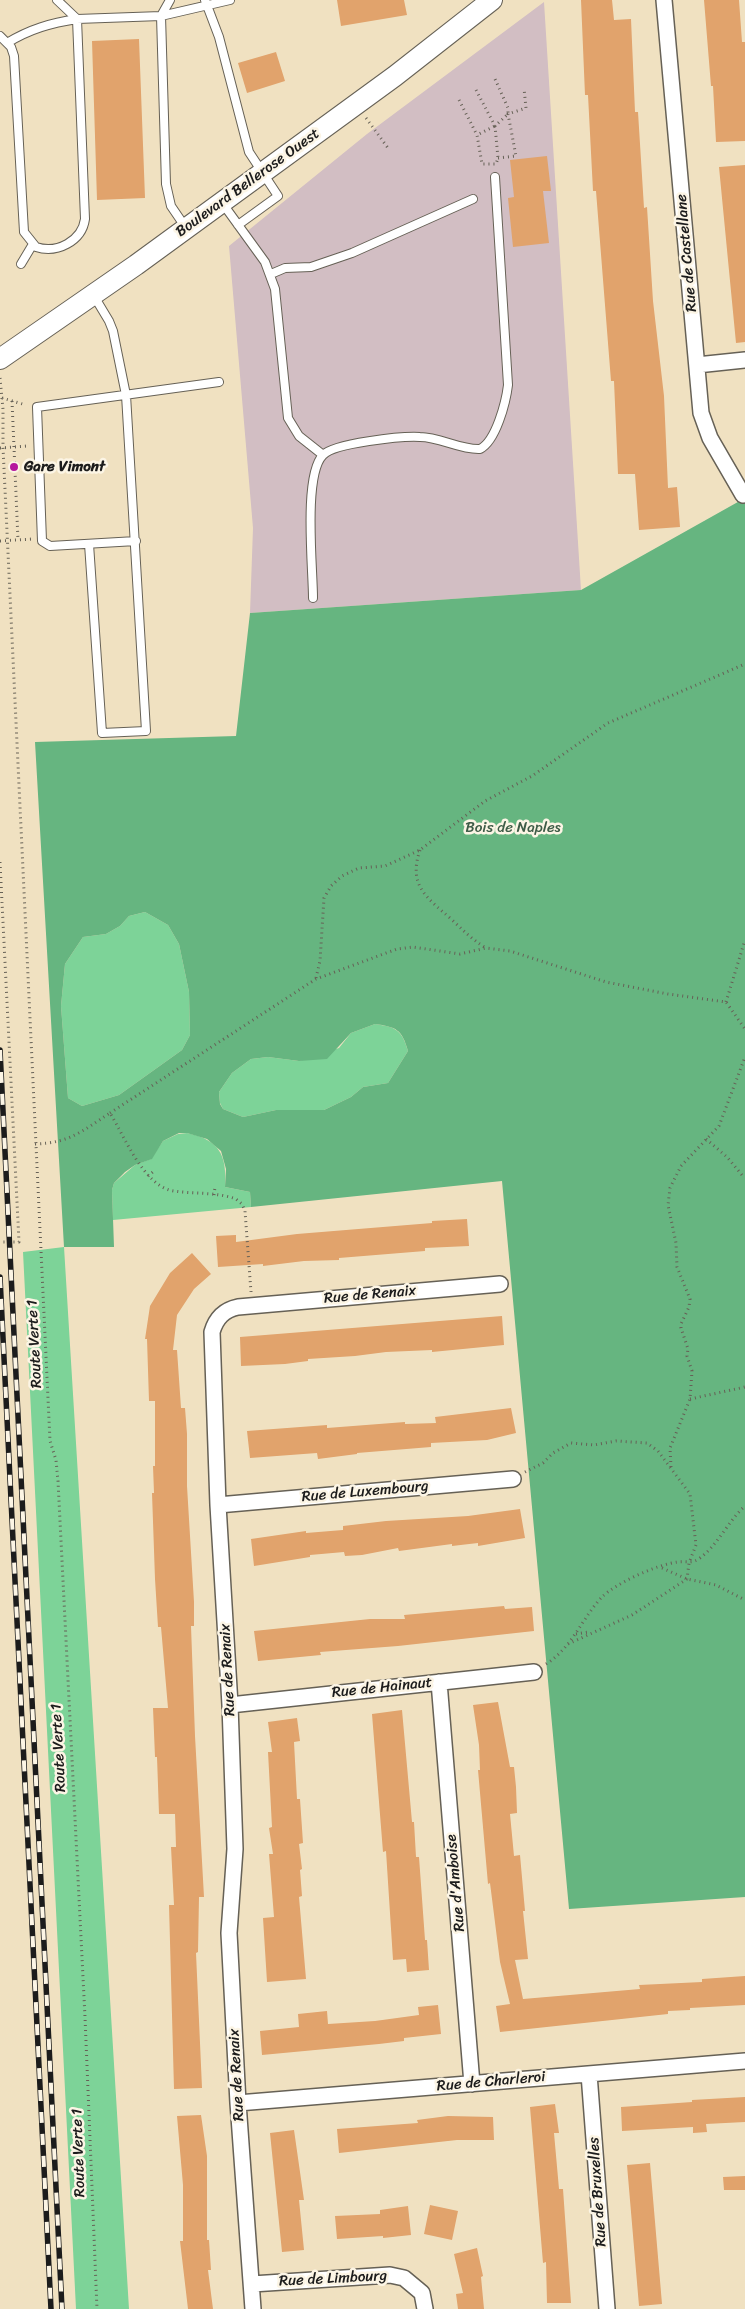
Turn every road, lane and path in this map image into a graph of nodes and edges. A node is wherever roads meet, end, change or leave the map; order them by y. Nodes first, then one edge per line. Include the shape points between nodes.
1 (57, 0) edge
2 (170, 0) edge
3 (230, 0) edge
4 (492, 0) edge
5 (664, 0) edge
6 (207, 3) edge
7 (161, 16) junction
8 (78, 19) junction
9 (0, 36) edge
10 (7, 43) junction
11 (495, 79) dead end
12 (524, 88) dead end
13 (476, 90) dead end
14 (458, 100) dead end
15 (508, 114) junction
16 (366, 118) dead end
17 (495, 126) junction
18 (477, 136) junction
19 (388, 148) dead end
20 (498, 158) junction
21 (262, 173) junction
22 (495, 177) dead end
23 (473, 199) dead end
24 (222, 202) junction
25 (238, 225) junction
26 (186, 228) junction
27 (33, 244) junction
28 (21, 264) dead end
29 (271, 274) junction
30 (94, 295) junction
31 (0, 359) edge
32 (745, 360) edge
33 (697, 365) junction
34 (0, 378) edge
35 (219, 382) dead end
36 (1, 389) edge
37 (126, 396) junction
38 (2, 398) junction
39 (1, 447) edge
40 (12, 447) dead end
41 (323, 455) junction
42 (743, 495) dead end
43 (7, 540) junction
44 (0, 541) edge
45 (136, 541) junction
46 (89, 544) junction
47 (313, 598) dead end
48 (745, 664) edge
49 (146, 731) junction
50 (156, 731) dead end
51 (420, 850) junction
52 (0, 862) edge
53 (745, 940) edge
54 (486, 948) junction
55 (316, 979) junction
56 (726, 1002) junction
57 (745, 1028) edge
58 (745, 1057) edge
59 (110, 1113) junction
60 (706, 1140) junction
61 (35, 1144) junction
62 (154, 1171) dead end
63 (745, 1175) edge
64 (148, 1176) junction
65 (215, 1187) dead end
66 (214, 1195) junction
67 (0, 1242) edge
68 (500, 1284) dead end
69 (251, 1294) dead end
70 (745, 1387) edge
71 (690, 1399) junction
72 (670, 1467) junction
73 (513, 1479) joint
74 (218, 1505) junction
75 (745, 1506) edge
76 (689, 1563) junction
77 (661, 1568) junction
78 (687, 1579) junction
79 (745, 1600) edge
80 (594, 1632) junction
81 (575, 1634) junction
82 (567, 1645) junction
83 (534, 1672) joint
84 (439, 1682) junction
85 (230, 1705) junction
86 (745, 2061) edge
87 (589, 2074) junction
88 (472, 2084) junction
89 (238, 2102) junction
90 (252, 2284) junction
91 (97, 2309) edge
92 (253, 2309) edge
93 (425, 2309) edge
94 (607, 2309) edge

1 - 8 lane
2 - 7 lane
3 - 6 lane
4 - 21 street, Boulevard Bellerose Ouest
5 - 33 street, Rue de Castellane
6 - 7 lane
6 - 21 lane via 249,152
7 - 8 lane
7 - 26 lane via 166,184 171,206
8 - 10 lane via 50,23
8 - 27 lane via 84,226 80,235 63,246 44,250
9 - 10 lane
10 - 27 lane via 14,56 24,232
11 - 15 path
12 - 15 path via 526,108
13 - 17 path
14 - 18 path
15 - 17 path
15 - 20 path via 516,156
16 - 19 path
17 - 18 path
17 - 20 path
18 - 20 path via 482,164 496,164
21 - 24 street, Boulevard Bellerose Ouest
21 - 25 lane via 278,196
22 - 41 lane via 508,385 505,404 489,442 474,449 414,436 347,446 329,450
23 - 29 lane via 352,253
24 - 25 lane
24 - 26 street, Boulevard Bellerose Ouest
25 - 29 lane
26 - 30 street, Boulevard Bellerose Ouest
27 - 28 lane
29 - 41 lane via 276,289 288,418 300,436
30 - 31 street, Boulevard Bellerose Ouest
30 - 37 lane via 113,331
32 - 33 street
33 - 42 street, Rue de Castellane via 701,414 706,430
34 - 36 path, Route Verte 1
35 - 37 lane via 138,391
36 - 38 path, Route Verte 1
37 - 45 lane
37 - 46 lane via 37,407 42,541 50,546
38 - 39 path, Route Verte 1
38 - 43 path via 13,402 17,540
39 - 40 path
39 - 43 path, Route Verte 1
41 - 47 lane via 315,467 312,483
43 - 44 path
43 - 61 path, Route Verte 1
45 - 46 lane
45 - 49 lane
46 - 49 lane via 102,733
48 - 51 path via 608,723 532,776 485,801
49 - 50 lane
51 - 54 path via 414,867 422,892 471,939
51 - 55 path via 384,866 359,868 331,886 324,898
52 - 67 path via 19,1242
53 - 56 path
54 - 55 path via 460,954 413,947 397,949
54 - 56 path via 510,951 606,982
55 - 59 path
56 - 57 path
58 - 60 path via 718,1126
59 - 61 path via 70,1139 53,1144
59 - 64 path
60 - 63 path
60 - 71 path via 681,1166 670,1188 668,1205 677,1267 690,1299 681,1324 692,1371
61 - 91 path, Route Verte 1 via 50,1441 58,1481
62 - 64 path
64 - 66 path via 167,1190
65 - 66 path
66 - 69 path via 236,1199 244,1207
68 - 74 street, Rue de Renaix via 245,1306 223,1313 216,1321 212,1337
70 - 71 path
71 - 72 path via 670,1448
72 - 73 path via 647,1443 571,1443
72 - 76 path via 690,1494 696,1545
73 - 74 street, Rue de Luxembourg
74 - 85 street, Rue de Renaix
75 - 76 path via 700,1558
76 - 77 path via 678,1562
76 - 78 path
77 - 78 path
77 - 81 path via 626,1580 603,1597
78 - 79 path via 716,1585
78 - 80 path via 632,1615
80 - 81 path
80 - 82 path
81 - 82 path
82 - 83 path via 556,1658
83 - 84 street, Rue de Hainaut
84 - 85 street, Rue de Hainaut
84 - 88 street, Rue d'Amboise
85 - 89 street, Rue de Renaix via 235,1849 229,1932
86 - 87 street, Rue de Charleroi
87 - 88 street, Rue de Charleroi
87 - 94 street, Rue de Bruxelles
88 - 89 street, Rue de Charleroi
89 - 90 street, Rue de Renaix
90 - 92 street, Rue de Renaix
90 - 93 street, Rue de Limbourg via 390,2275 404,2278 422,2292

